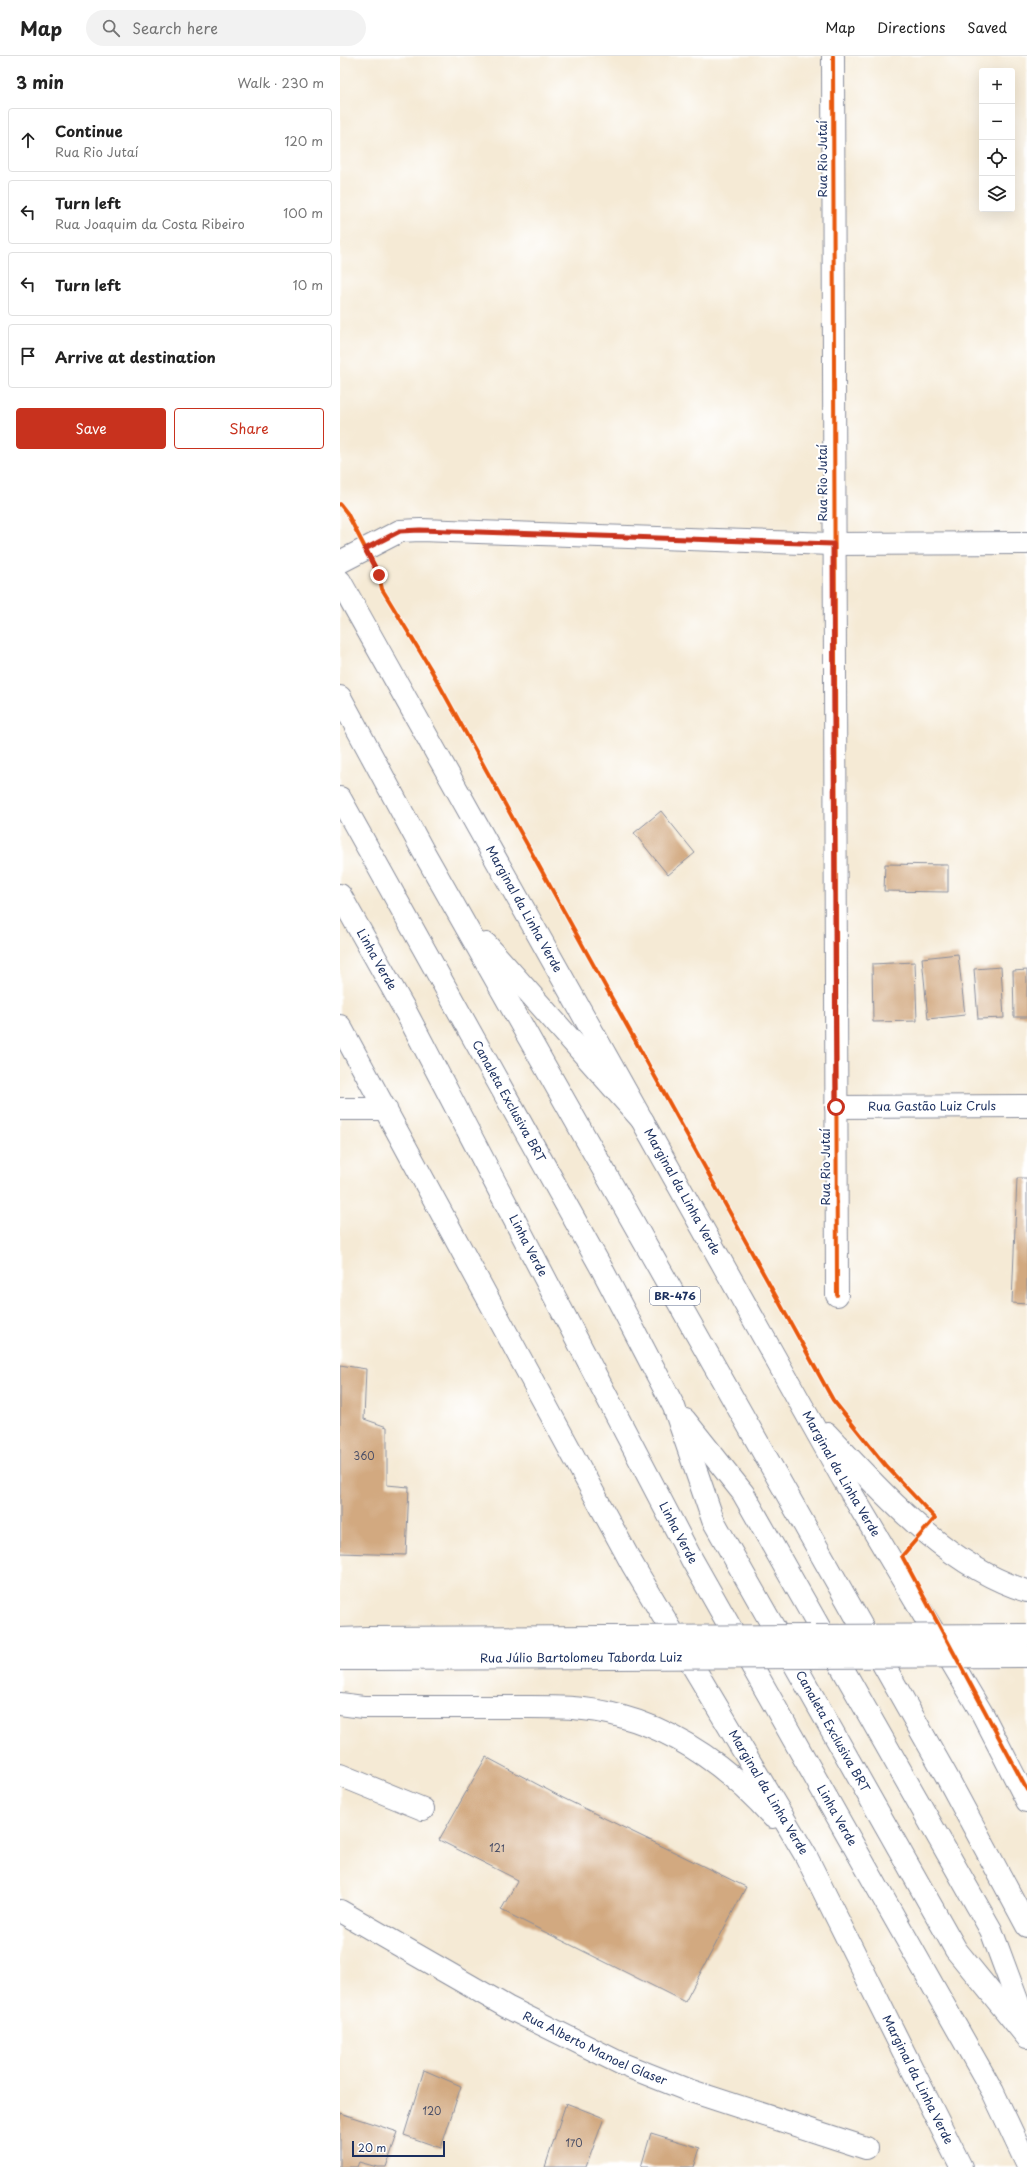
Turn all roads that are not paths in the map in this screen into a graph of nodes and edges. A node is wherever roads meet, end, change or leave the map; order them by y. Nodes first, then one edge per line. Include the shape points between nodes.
1 (833, 56) edge
2 (1027, 542) edge
3 (833, 544) junction
4 (340, 562) edge
5 (340, 582) edge
6 (340, 697) edge
7 (340, 798) edge
8 (340, 896) edge
9 (457, 911) junction
10 (340, 1026) edge
11 (1027, 1106) edge
12 (836, 1107) junction
13 (340, 1109) edge
14 (386, 1109) junction
15 (643, 1121) junction
16 (837, 1295) dead end
17 (674, 1406) junction
18 (806, 1412) junction
19 (1027, 1591) edge
20 (1027, 1635) edge
21 (340, 1639) edge
22 (822, 1646) junction
23 (367, 1649) junction
24 (1027, 1656) edge
25 (340, 1659) edge
26 (340, 1704) edge
27 (340, 1775) edge
28 (1027, 1801) edge
29 (423, 1809) dead end
30 (806, 1856) junction
31 (341, 1916) edge
32 (1027, 1926) edge
33 (1027, 2027) edge
34 (1027, 2037) edge
35 (866, 2148) dead end
36 (1027, 2164) edge
37 (961, 2167) edge

1 - 3 main road, Rua Rio Jutaí
2 - 3 main road
3 - 4 main road via 420,530 400,531
3 - 12 main road, Rua Rio Jutaí
5 - 15 main road, Marginal da Linha Verde
6 - 9 main road, BR-476
7 - 17 main road, Canaleta Exclusiva BRT via 602,1269
8 - 36 main road, Linha Verde via 406,1012 691,1558 993,2092
9 - 15 main road
9 - 32 main road, BR-476 via 944,1770
10 - 14 main road, Marginal da Linha Verde
11 - 12 main road, Rua Gastão Luiz Cruls
12 - 16 main road, Rua Rio Jutaí
13 - 14 main road
14 - 30 main road, Marginal da Linha Verde via 628,1557
15 - 18 main road, Marginal da Linha Verde
17 - 33 main road, Canaleta Exclusiva BRT via 747,1500 991,1930
17 - 34 main road, Canaleta Exclusiva BRT via 713,1520 956,1950
18 - 19 main road via 909,1518 944,1548 987,1574
18 - 28 main road, Marginal da Linha Verde via 983,1715
20 - 22 main road, bridge
21 - 23 main road, Rua Júlio Bartolomeu Taborda Luiz
22 - 23 main road, Rua Júlio Bartolomeu Taborda Luiz, bridge
22 - 24 main road, bridge
23 - 25 main road, Rua Júlio Bartolomeu Taborda Luiz
26 - 30 main road via 363,1707 570,1707 620,1716 671,1735 717,1764 761,1804
27 - 29 main road
30 - 37 main road, Marginal da Linha Verde
31 - 35 main road, Rua Alberto Manoel Glaser via 507,2007 622,2064 685,2088

